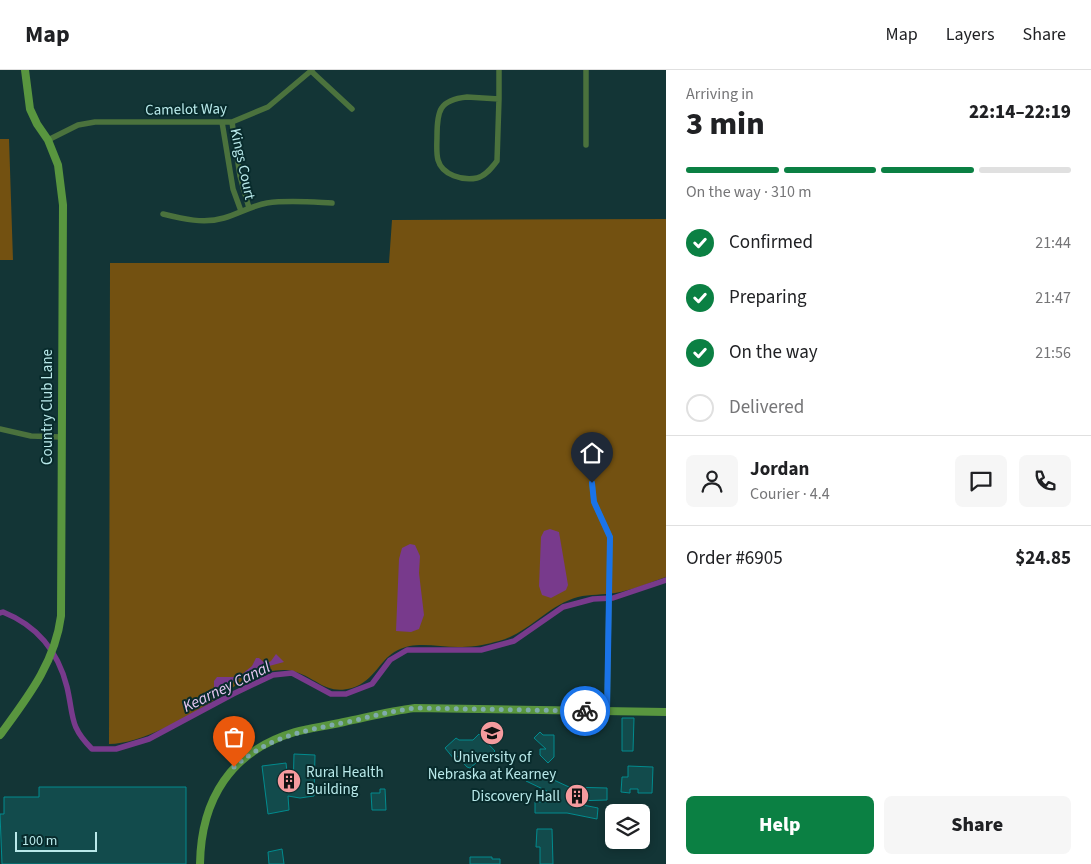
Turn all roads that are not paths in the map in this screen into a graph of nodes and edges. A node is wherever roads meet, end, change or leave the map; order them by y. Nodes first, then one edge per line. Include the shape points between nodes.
1 (25, 70) edge
2 (311, 70) edge
3 (499, 70) edge
4 (586, 70) edge
5 (499, 99) junction
6 (352, 108) dead end
7 (222, 122) junction
8 (232, 122) junction
9 (48, 140) junction
10 (586, 145) dead end
11 (332, 203) dead end
12 (249, 208) junction
13 (241, 211) junction
14 (163, 214) dead end
15 (0, 429) edge
16 (61, 438) junction
17 (592, 483) dead end
18 (607, 712) junction
19 (666, 712) edge
20 (0, 735) edge
21 (200, 864) edge

1 - 9 street, Country Club Lane via 30,109
2 - 6 street
2 - 8 street, Camelot Way via 268,107
3 - 5 street
4 - 10 street
5 - 5 street via 453,99 443,105 437,116 438,160 444,170 460,178 477,178 486,174 497,161
7 - 8 street, Camelot Way
7 - 9 street, Camelot Way via 95,122 78,125
7 - 13 street, Kings Court via 232,182
8 - 12 street via 240,176
9 - 16 street, Country Club Lane via 58,165 63,205
11 - 12 street, Kings Court via 282,202
12 - 13 street, Kings Court
13 - 14 street, Kings Court via 206,221
15 - 16 street
16 - 20 street, Country Club Lane via 61,616 56,640 41,678
17 - 18 street via 594,502 610,537
18 - 19 street
18 - 21 street via 415,708 388,711 278,738 250,754 223,781 204,824

